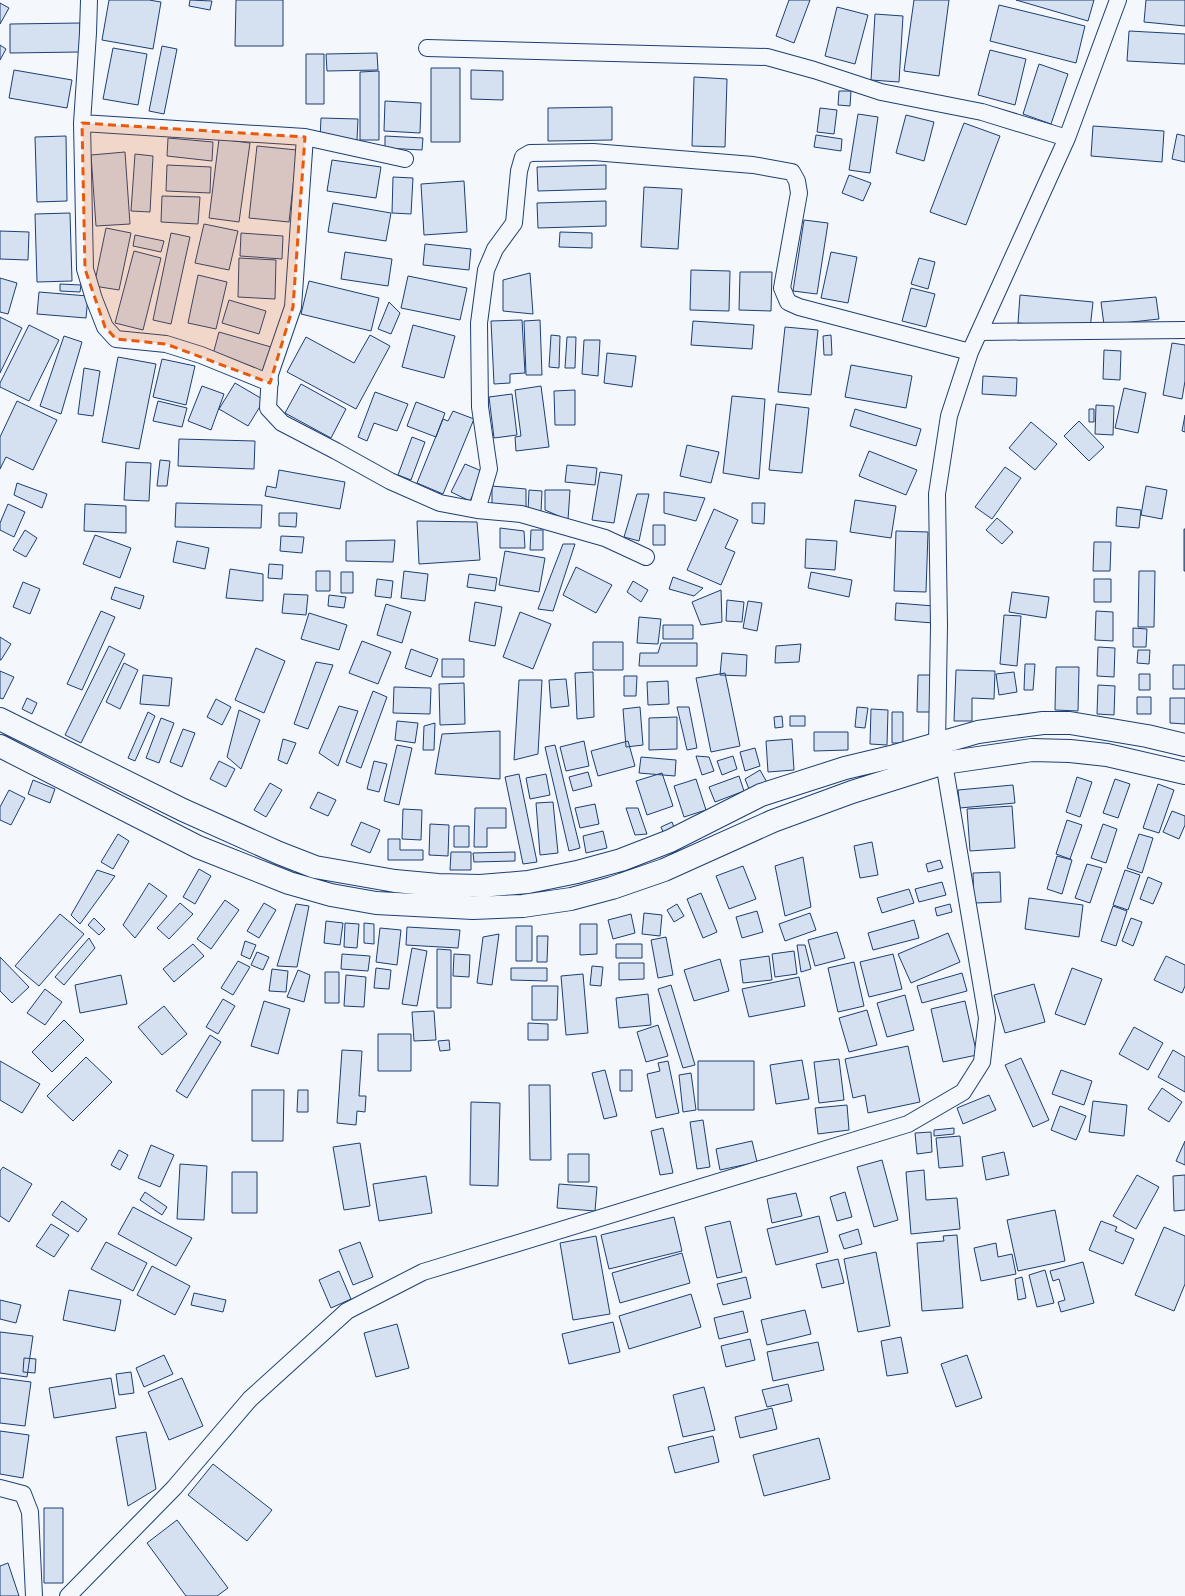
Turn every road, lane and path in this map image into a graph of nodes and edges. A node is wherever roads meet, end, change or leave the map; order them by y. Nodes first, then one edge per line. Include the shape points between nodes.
1 (89, 0) edge
2 (1118, 0) edge
3 (427, 48) dead end
4 (82, 123) junction
5 (304, 137) junction
6 (1067, 138) junction
7 (405, 158) dead end
8 (1185, 330) edge
9 (979, 332) junction
10 (970, 352) junction
11 (270, 383) junction
12 (477, 510) junction
13 (646, 557) dead end
14 (0, 719) edge
15 (1185, 745) edge
16 (0, 746) edge
17 (940, 754) junction
18 (1185, 772) edge
19 (0, 1488) edge
20 (34, 1596) edge
21 (68, 1596) edge

1 - 4 street
2 - 6 street
3 - 6 street via 767,57 881,92 982,112
4 - 5 street
4 - 11 street via 85,269 105,327 116,339 166,344
5 - 7 street
5 - 11 street via 293,307 270,374
6 - 9 street
8 - 9 street
9 - 10 street
10 - 12 street via 788,302 782,288 799,193 792,172 754,165 593,152 530,154 524,157 519,171 514,223 495,249 486,270 479,323 480,407 489,470
10 - 17 street via 949,416 937,494
11 - 12 street via 268,408 282,423 390,481 440,503
12 - 13 street via 521,514 605,538
14 - 17 main road via 183,810 278,853 315,867 395,881 438,885 480,886 528,882 577,872 621,860 670,841 761,795 845,768
15 - 17 main road via 1108,729 1043,723 978,732
16 - 17 main road via 198,847 289,883 330,895 376,903 473,908 523,906 571,899 612,888 664,870 773,821 852,792
17 - 18 main road via 1070,751 1107,755
17 - 21 street via 987,1018 982,1062 964,1092 908,1124 423,1272 347,1310 250,1399 174,1488
19 - 20 street via 22,1494 30,1512

